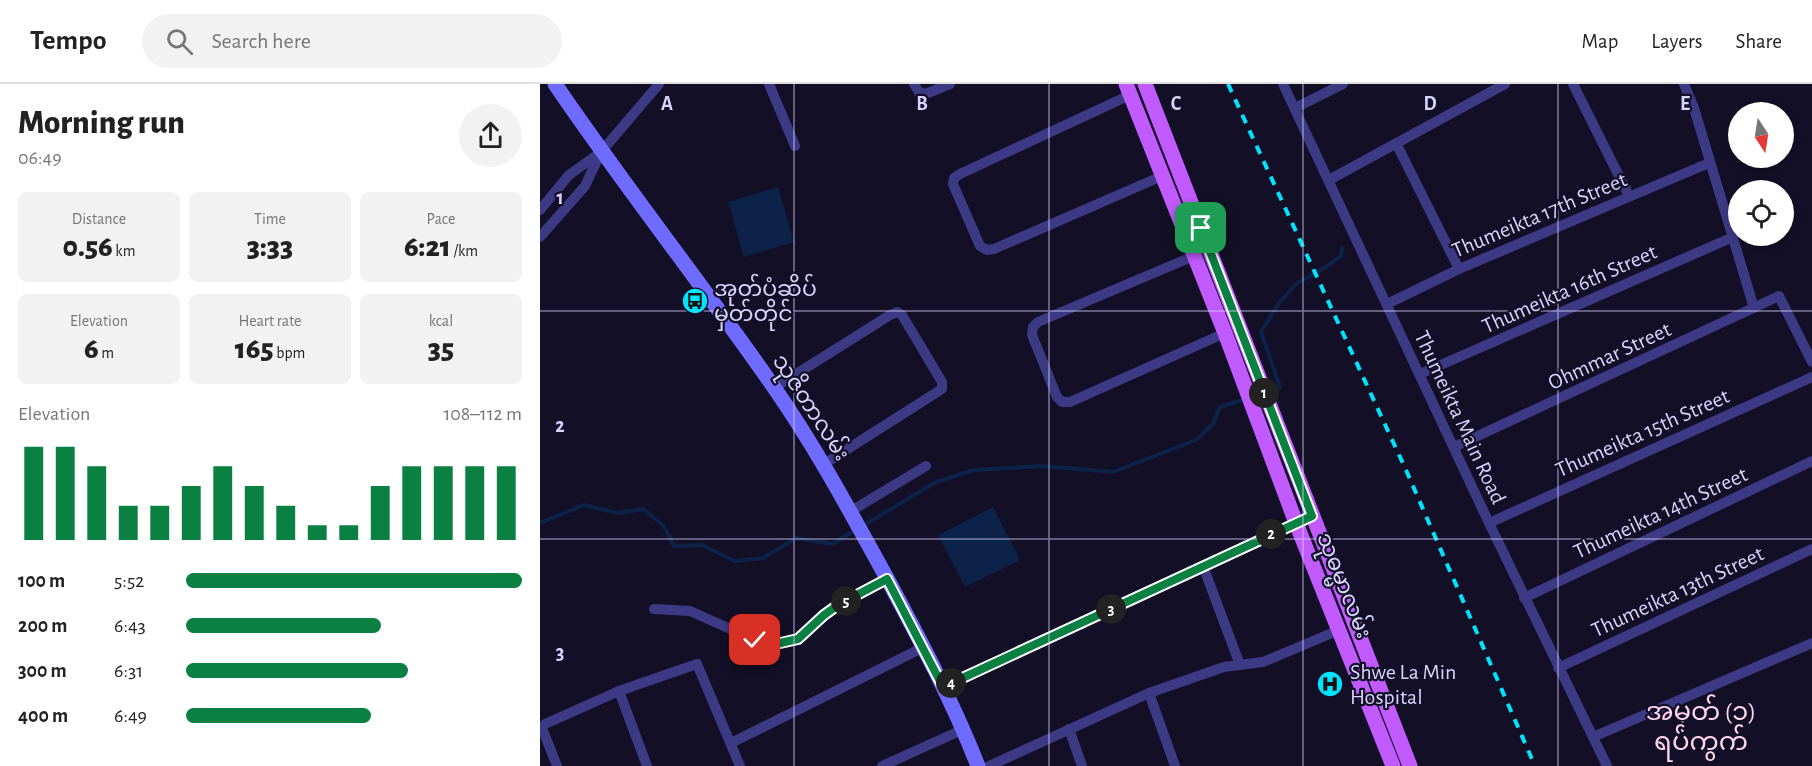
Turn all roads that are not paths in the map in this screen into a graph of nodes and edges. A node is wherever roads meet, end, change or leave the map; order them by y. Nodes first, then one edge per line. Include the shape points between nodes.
1 (555, 84) edge
2 (659, 84) edge
3 (769, 84) edge
4 (950, 84) edge
5 (1145, 84) edge
6 (1283, 84) edge
7 (1343, 84) edge
8 (1505, 84) edge
9 (1573, 84) edge
10 (1684, 84) edge
11 (917, 89) edge
12 (1128, 90) edge
13 (1295, 108) junction
14 (1396, 143) junction
15 (795, 146) dead end
16 (602, 152) junction
17 (1709, 163) junction
18 (1162, 176) junction
19 (1329, 180) junction
20 (1629, 196) junction
21 (540, 210) edge
22 (1728, 222) edge
23 (541, 234) edge
24 (1728, 239) edge
25 (1736, 246) edge
26 (1194, 256) junction
27 (1459, 269) junction
28 (1387, 304) junction
29 (1754, 308) junction
30 (1225, 333) junction
31 (1812, 362) edge
32 (1420, 374) junction
33 (1812, 377) edge
34 (774, 388) junction
35 (1454, 447) junction
36 (1812, 461) edge
37 (824, 464) junction
38 (926, 466) dead end
39 (852, 513) junction
40 (1312, 516) junction
41 (1296, 523) junction
42 (1489, 523) junction
43 (1812, 549) edge
44 (1203, 566) junction
45 (887, 579) junction
46 (1524, 598) junction
47 (654, 609) dead end
48 (1339, 630) junction
49 (1812, 643) edge
50 (924, 647) junction
51 (1240, 665) junction
52 (1558, 668) junction
53 (1378, 686) junction
54 (943, 687) junction
55 (619, 691) junction
56 (1363, 691) junction
57 (1149, 693) junction
58 (964, 729) junction
59 (1069, 729) junction
60 (1593, 737) junction
61 (731, 743) junction
62 (557, 766) edge
63 (647, 766) edge
64 (740, 766) edge
65 (882, 766) edge
66 (978, 766) edge
67 (989, 766) edge
68 (1082, 766) edge
69 (1175, 766) edge
70 (1392, 766) edge
71 (1410, 766) edge
72 (1607, 766) edge

1 - 16 main road, သုဇိတာလမ်း
2 - 16 street
3 - 15 street
4 - 11 street via 928,93
5 - 40 main road, သုဓမ္မာလမ်း
6 - 13 street, Thumeikta Main Road
7 - 13 street
8 - 14 street
9 - 20 street
10 - 17 street
12 - 18 main road, သုဓမ္မာလမ်း
12 - 18 street via 954,178 953,184 980,246 987,250
13 - 19 street, Thumeikta Main Road
14 - 19 street
14 - 27 street
16 - 21 street via 569,175
16 - 23 street via 585,186
16 - 34 main road, သုဇိတာလမ်း
17 - 20 street, Thumeikta 17th Street
17 - 22 street
18 - 26 main road, သုဓမ္မာလမ်း
19 - 28 street, Thumeikta Main Road
20 - 27 street, Thumeikta 17th Street
24 - 32 street, Thumeikta 16th Street
25 - 29 street
26 - 30 main road, သုဓမ္မာလမ်း
26 - 30 street via 1038,322 1032,335 1057,397 1070,402
27 - 28 street, Thumeikta 17th Street
28 - 32 street, Thumeikta Main Road
29 - 31 street, Ohmmar Street via 1779,297
29 - 35 street, Ohmmar Street
30 - 41 main road, သုဓမ္မာလမ်း
32 - 35 street, Thumeikta Main Road
33 - 42 street, Thumeikta 15th Street
34 - 37 main road, သုဇိတာလမ်း
34 - 37 street via 897,312 902,315 942,382 942,389
35 - 42 street, Thumeikta Main Road
36 - 46 street, Thumeikta 14th Street
37 - 39 main road, သုဇိတာလမ်း
38 - 39 street
39 - 45 main road, သုဇိတာလမ်း
40 - 41 street
40 - 53 main road, သုဓမ္မာလမ်း
41 - 44 street
41 - 48 main road, သုဓမ္မာလမ်း
42 - 46 street, Thumeikta Main Road
43 - 52 street, Thumeikta 13th Street
44 - 51 street
44 - 54 street
45 - 47 street via 838,605 798,639 776,644 755,640 690,611
45 - 50 main road
46 - 52 street, Thumeikta Main Road
48 - 51 street via 1263,662
48 - 56 main road, သုဓမ္မာလမ်း
49 - 60 street
50 - 54 main road
50 - 61 street
51 - 57 street via 1212,670
52 - 60 street, Thumeikta Main Road
53 - 56 street
53 - 71 main road, သုဓမ္မာလမ်း
54 - 58 main road
55 - 61 street via 699,665
55 - 62 street via 545,724 542,728
55 - 63 street
56 - 70 main road, သုဓမ္မာလမ်း
57 - 59 street
57 - 69 street
58 - 65 street
58 - 66 main road
59 - 67 street
59 - 68 street
60 - 72 street, Thumeikta Main Road
61 - 64 street

